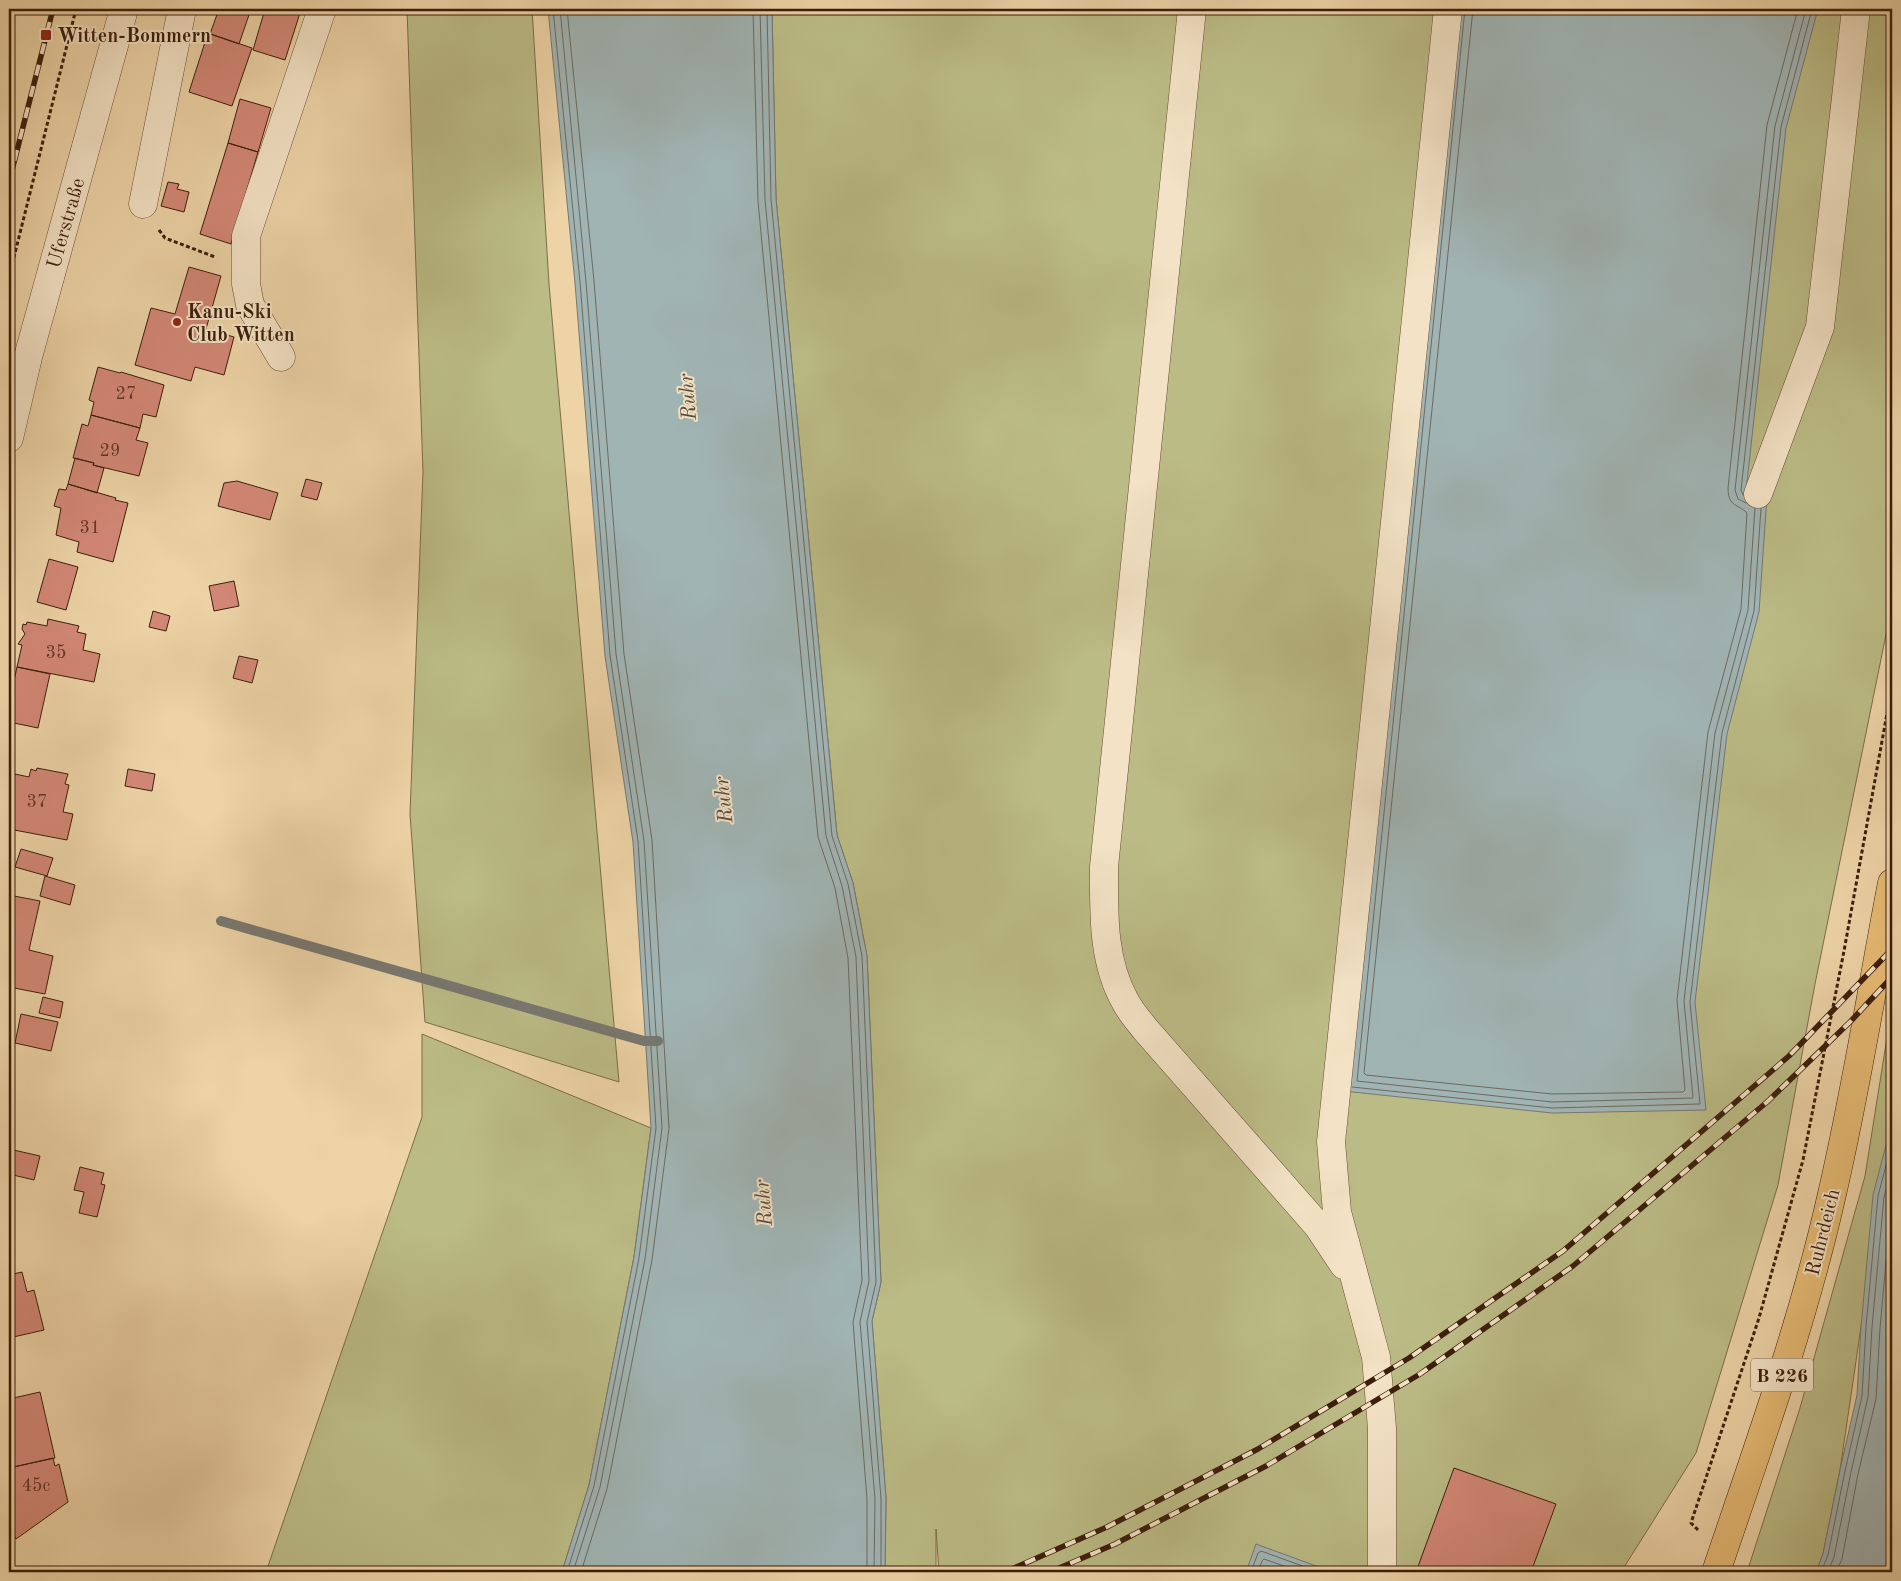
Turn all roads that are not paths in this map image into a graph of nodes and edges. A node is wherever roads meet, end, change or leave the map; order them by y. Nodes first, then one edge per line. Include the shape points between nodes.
1 (124, 9) edge
2 (182, 9) edge
3 (322, 9) edge
4 (1192, 9) edge
5 (1448, 9) edge
6 (1856, 9) edge
7 (143, 204) road end
8 (281, 356) dead end
9 (9, 438) edge
10 (1758, 494) dead end
11 (1892, 883) edge
12 (1358, 1288) junction
13 (1719, 1562) edge
14 (1382, 1572) edge

1 - 9 street, Uferstraße via 28,357
2 - 7 street
3 - 8 street via 246,236 246,284 250,305
4 - 12 street via 1104,867 1104,915 1109,962 1124,1000 1145,1029 1318,1226
5 - 12 street via 1331,1142 1337,1212
6 - 10 street via 1820,327
11 - 13 main road, Ruhrdeich / B 226 via 1856,1086 1832,1196 1799,1322
12 - 14 street via 1376,1357 1382,1428

